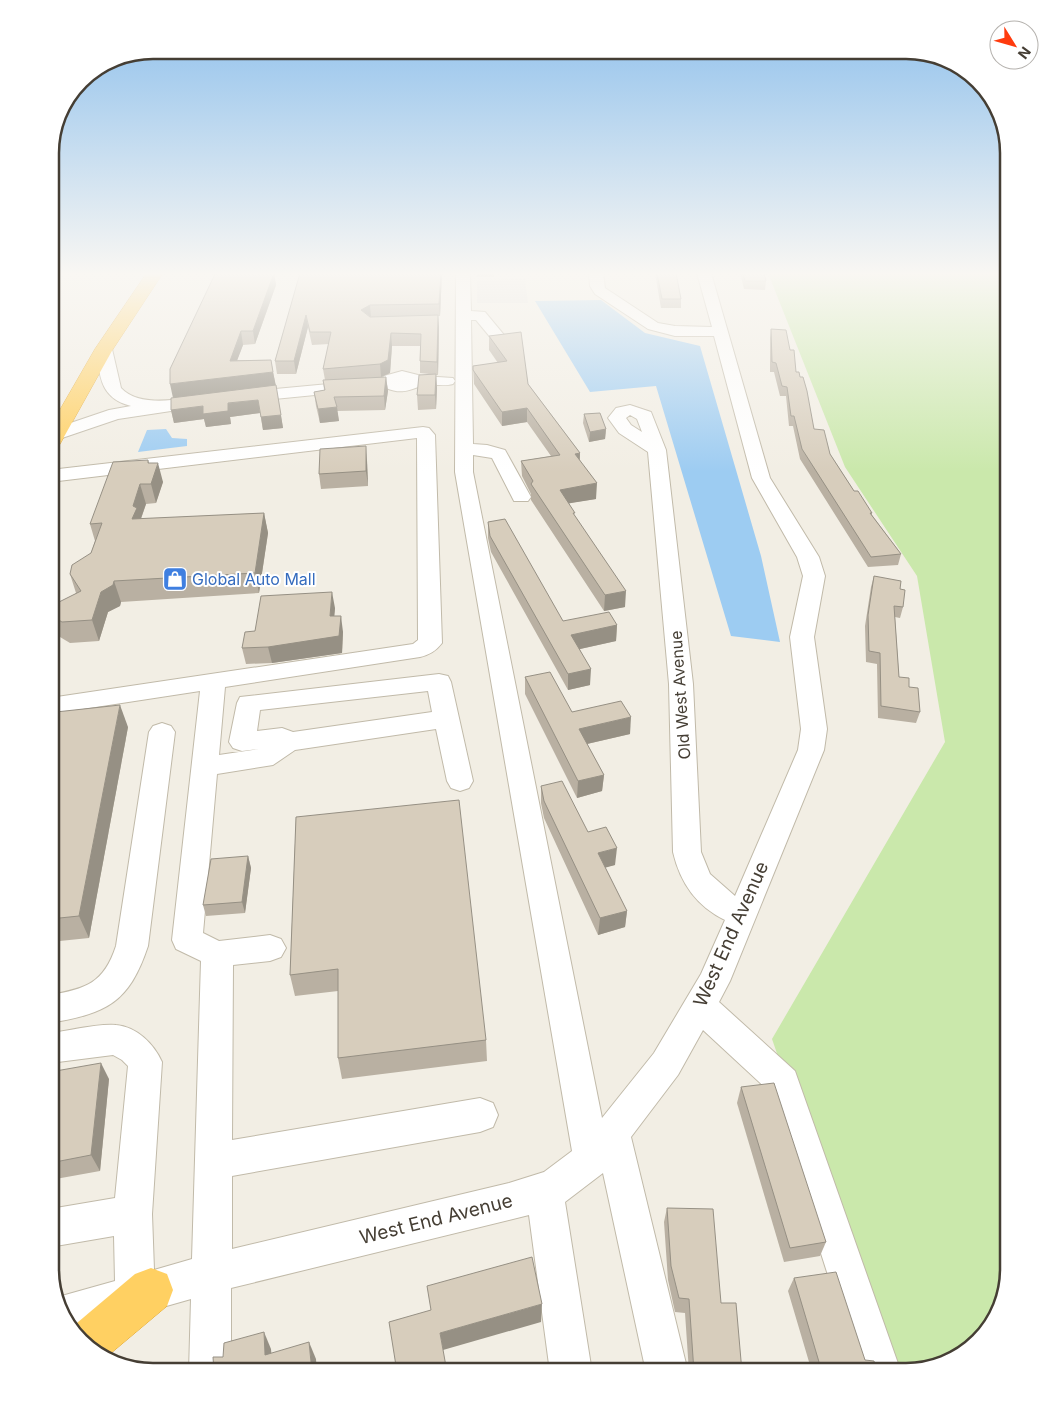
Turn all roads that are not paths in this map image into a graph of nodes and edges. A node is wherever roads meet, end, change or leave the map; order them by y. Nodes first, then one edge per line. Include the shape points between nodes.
1 (99, 339) edge
2 (110, 339) edge
3 (463, 339) edge
4 (721, 339) edge
5 (104, 349) junction
6 (446, 381) dead end
7 (59, 400) edge
8 (172, 405) junction
9 (59, 428) edge
10 (59, 437) edge
11 (464, 449) junction
12 (657, 450) dead end
13 (59, 475) edge
14 (521, 497) dead end
15 (213, 681) junction
16 (59, 705) edge
17 (446, 719) junction
18 (162, 732) dead end
19 (288, 742) junction
20 (204, 766) junction
21 (460, 782) dead end
22 (742, 914) junction
23 (270, 948) dead end
24 (217, 954) junction
25 (700, 1006) junction
26 (59, 1008) edge
27 (59, 1047) edge
28 (480, 1115) dead end
29 (602, 1147) junction
30 (213, 1161) junction
31 (544, 1191) junction
32 (134, 1214) junction
33 (59, 1226) edge
34 (210, 1274) junction
35 (143, 1293) junction
36 (70, 1314) edge
37 (91, 1340) edge
38 (210, 1363) edge
39 (570, 1363) edge
40 (664, 1363) edge
41 (877, 1363) edge

1 - 7 highway
2 - 5 highway
3 - 11 street
4 - 22 street, West End Avenue via 761,478 808,557 814,576 802,637 814,729 811,750
5 - 8 street via 109,385 116,394 146,404
5 - 9 highway
6 - 8 street via 417,382 407,387 388,383
8 - 10 street via 115,414
11 - 14 street via 499,454
11 - 29 street via 466,482
12 - 22 street, Old West Avenue via 681,684 687,852 690,868 701,885 715,900
13 - 15 street via 418,432 426,434 430,643 427,647
15 - 16 street
15 - 20 street
17 - 19 street
17 - 19 street via 439,682 249,703 242,742 282,738
17 - 21 street
18 - 26 street via 132,946 126,967 114,984 99,996 84,1004
19 - 20 street via 264,758
20 - 24 street via 187,940
22 - 25 street, West End Avenue
23 - 24 street
24 - 30 street
25 - 29 street, West End Avenue via 666,1064
25 - 41 street via 783,1082
27 - 32 street via 116,1040 134,1049 145,1062
28 - 30 street
29 - 31 street, West End Avenue via 554,1188
29 - 40 street
30 - 34 street
31 - 34 street, West End Avenue
31 - 39 street
32 - 33 street
32 - 35 street
34 - 35 street, West End Avenue
34 - 38 street
35 - 36 street, West End Avenue
35 - 37 highway

